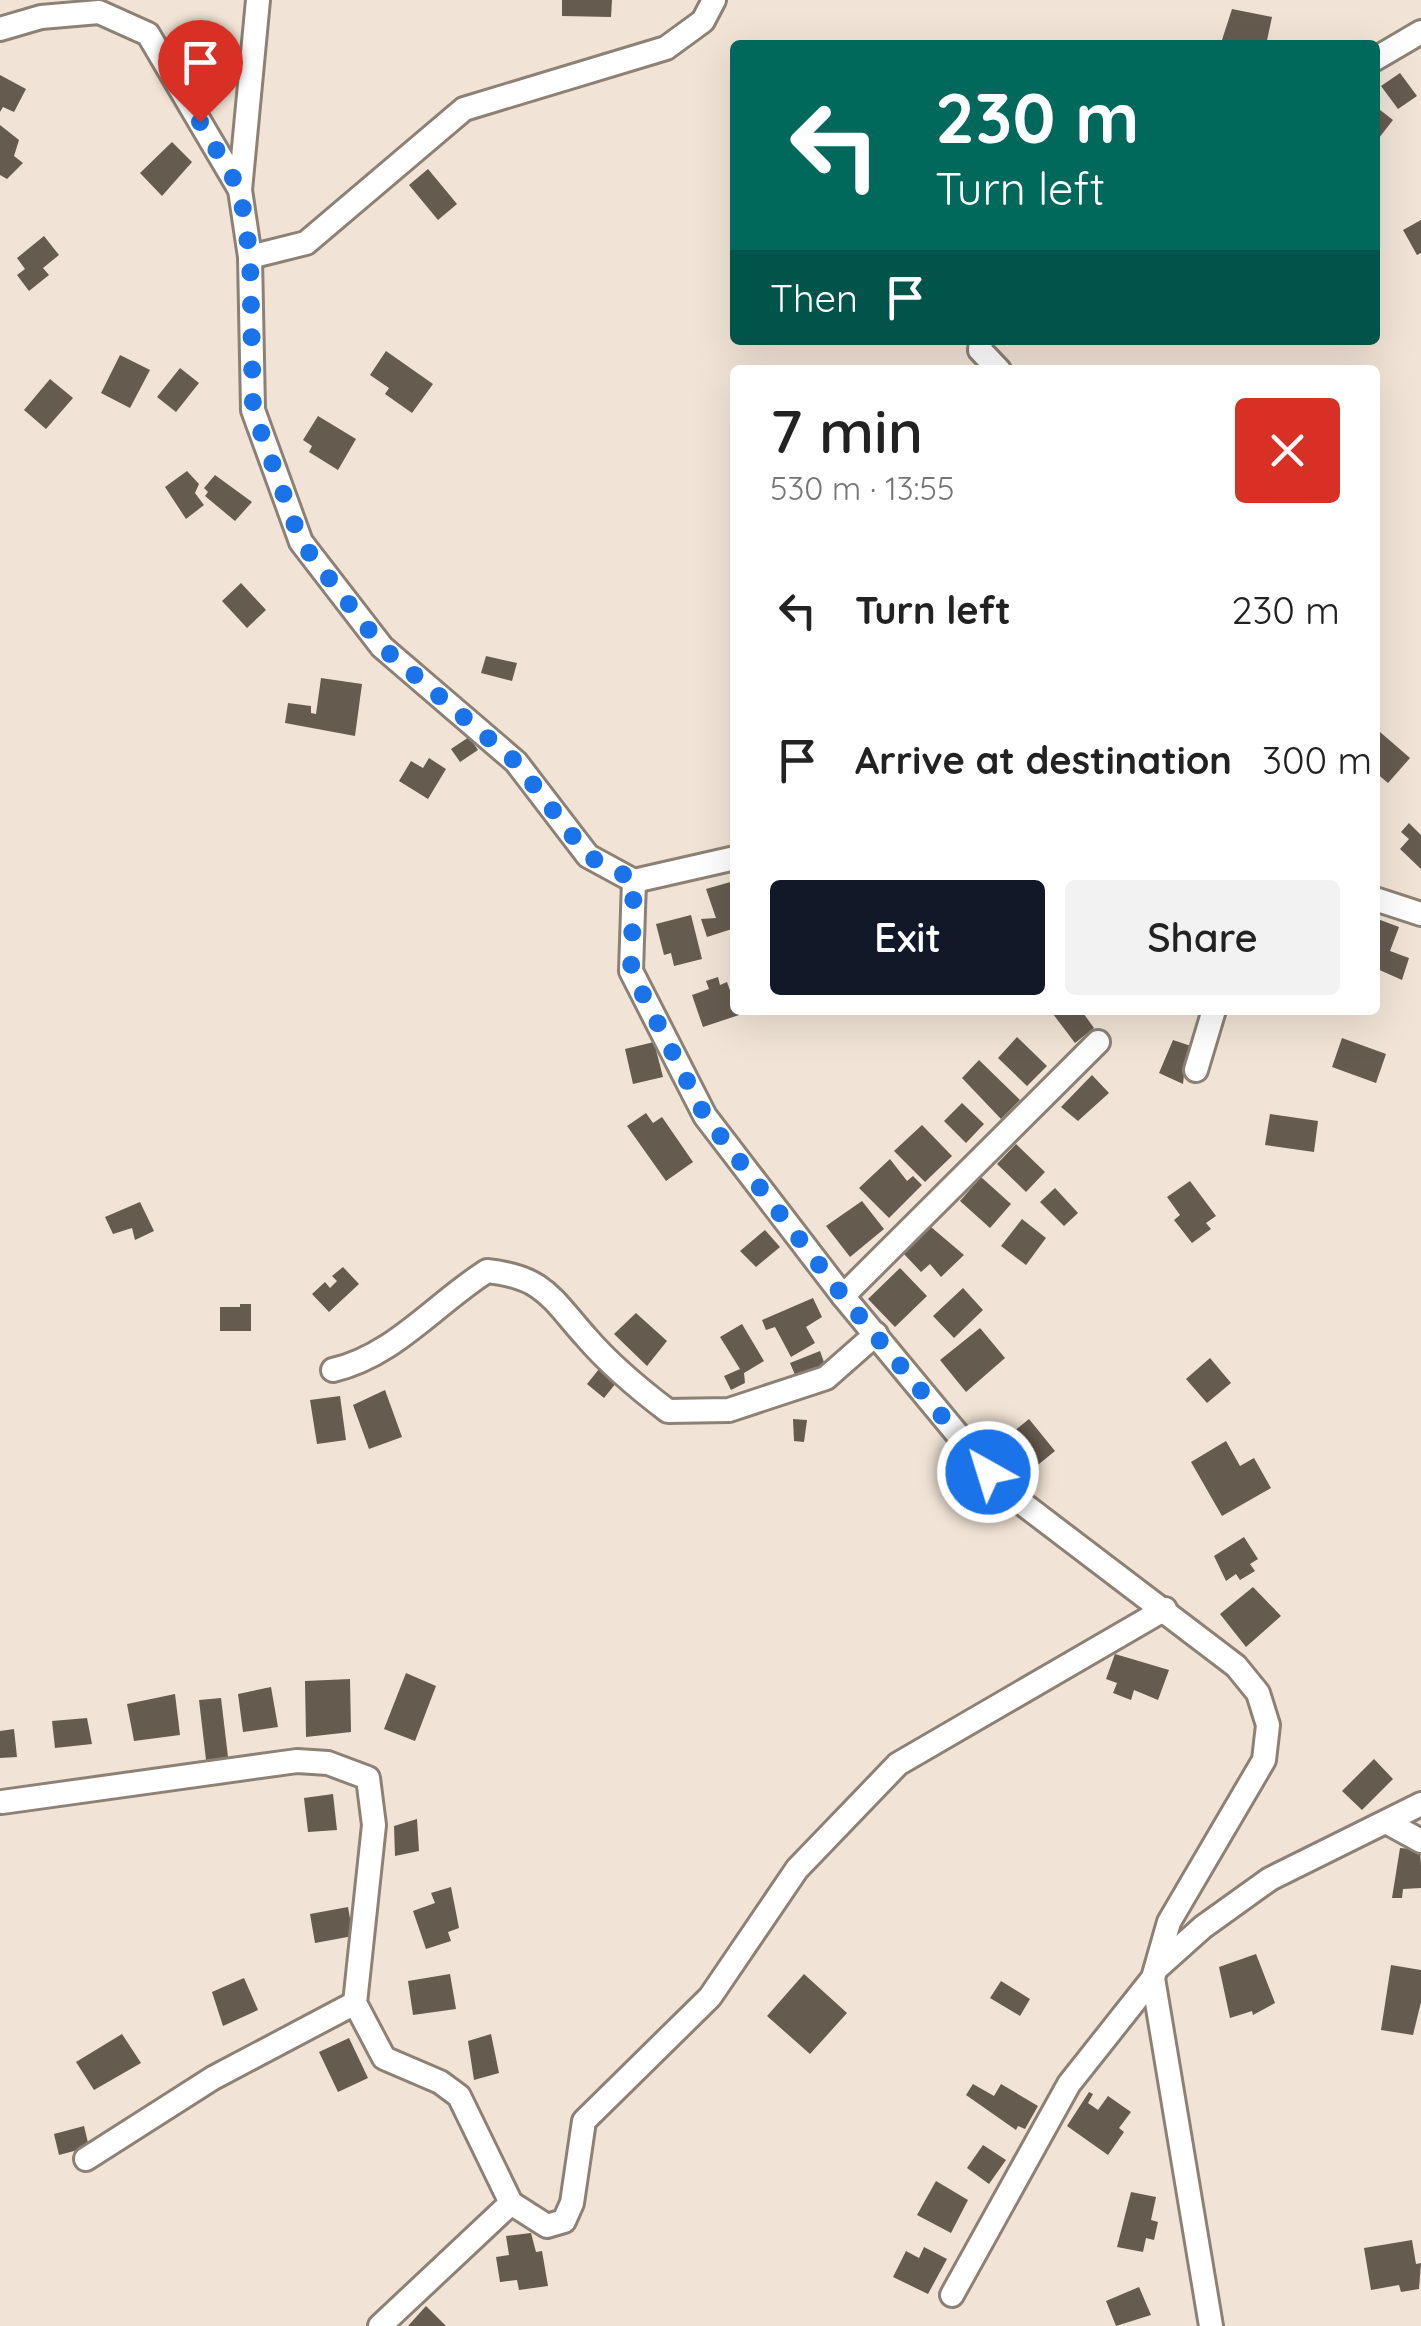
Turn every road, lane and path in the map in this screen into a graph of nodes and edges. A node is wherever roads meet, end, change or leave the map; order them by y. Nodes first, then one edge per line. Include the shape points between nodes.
1 (258, 0) edge
2 (714, 0) edge
3 (0, 29) edge
4 (1421, 32) edge
5 (1380, 55) edge
6 (240, 190) junction
7 (250, 256) junction
8 (980, 345) edge
9 (994, 365) edge
10 (730, 859) edge
11 (634, 880) junction
12 (1380, 900) edge
13 (1421, 914) edge
14 (1212, 1015) edge
15 (1098, 1042) dead end
16 (1196, 1070) dead end
17 (843, 1296) junction
18 (876, 1334) junction
19 (333, 1370) dead end
20 (1165, 1609) junction
21 (2, 1802) edge
22 (1421, 1804) edge
23 (1388, 1823) junction
24 (1421, 1841) edge
25 (1153, 1975) junction
26 (355, 2003) junction
27 (86, 2158) dead end
28 (511, 2203) junction
29 (952, 2295) dead end
30 (380, 2326) edge
31 (1212, 2326) edge

1 - 6 street
2 - 7 street via 703,21 666,48 464,109 306,243
3 - 6 street via 99,12 148,34
4 - 5 street
6 - 7 street
7 - 11 street via 253,410 301,542 382,647 516,762 588,856
8 - 9 street
10 - 11 street
11 - 17 street via 631,971 705,1116
12 - 13 street
14 - 16 street
15 - 17 street
17 - 18 street
18 - 19 street via 826,1378 729,1410 668,1411 586,1338 552,1293 517,1274 487,1270 383,1353
18 - 20 street via 1002,1488
20 - 25 street via 1236,1666 1258,1693 1268,1724 1264,1760 1169,1922
20 - 28 street via 898,1764 797,1870 710,1997 584,2122 564,2221 547,2226
21 - 26 street via 296,1761 354,1770 368,1778 374,1826
22 - 23 street
23 - 24 street
23 - 25 street via 1270,1880 1203,1927
25 - 29 street via 1069,2084
25 - 31 street
26 - 27 street via 213,2078
26 - 28 street via 384,2058 460,2096
28 - 30 street

